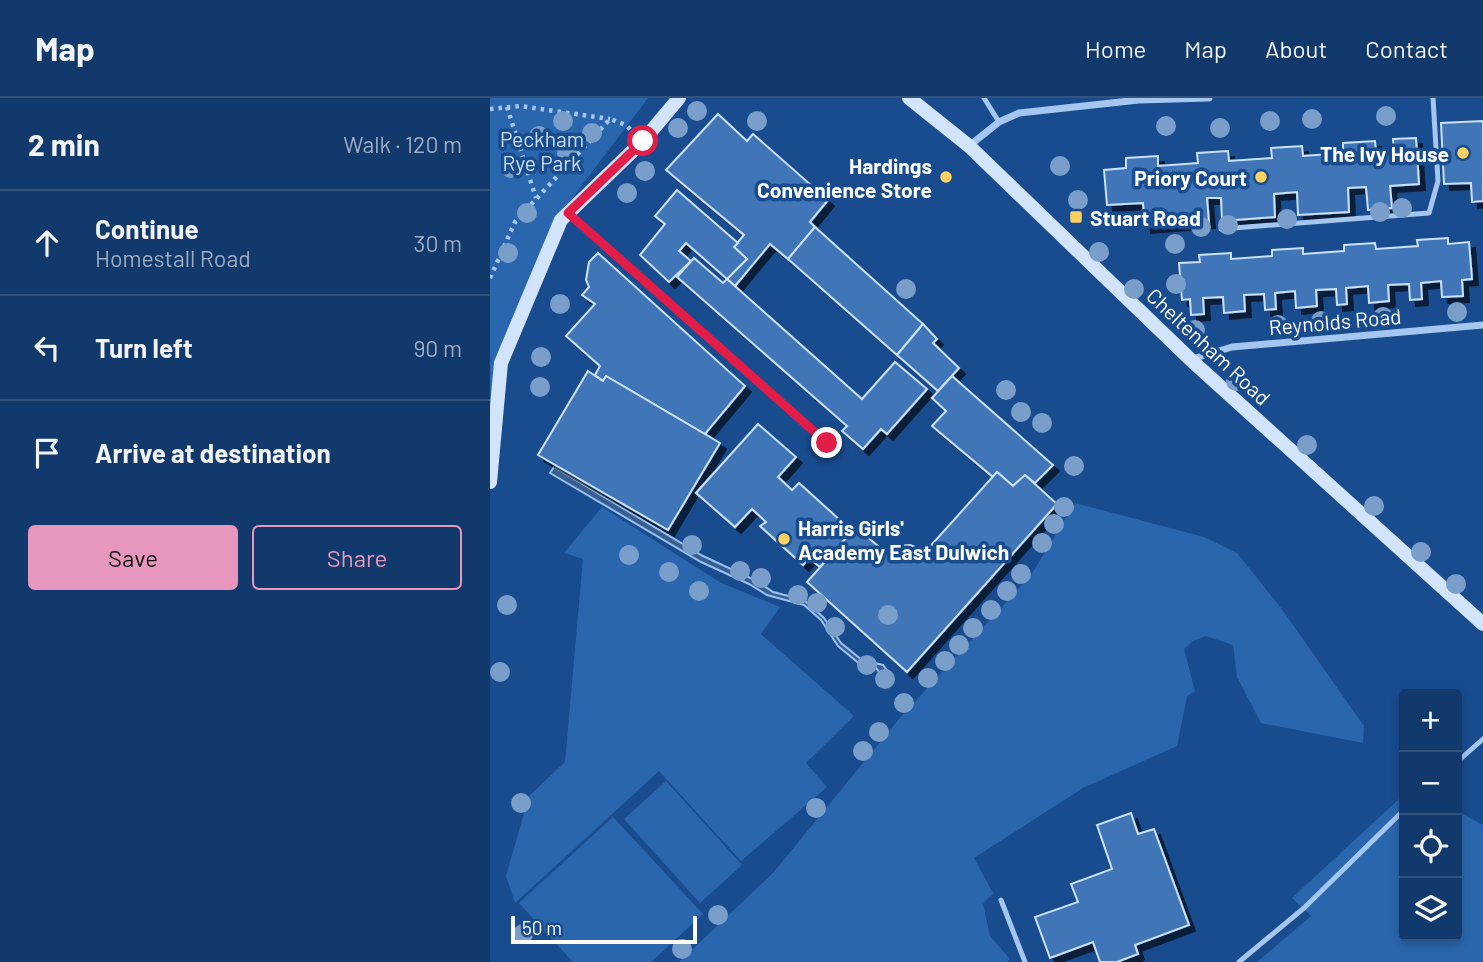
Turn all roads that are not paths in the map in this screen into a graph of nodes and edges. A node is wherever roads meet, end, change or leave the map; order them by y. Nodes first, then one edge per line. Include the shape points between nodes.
1 (679, 98) edge
2 (909, 98) edge
3 (984, 98) edge
4 (1209, 98) edge
5 (1433, 98) edge
6 (1139, 99) edge
7 (999, 122) junction
8 (970, 146) junction
9 (568, 213) junction
10 (1222, 229) dead end
11 (1483, 326) edge
12 (1191, 360) junction
13 (827, 443) dead end
14 (490, 482) edge
15 (1483, 624) edge
16 (1483, 739) edge
17 (1462, 758) edge
18 (1399, 815) edge
19 (1001, 900) dead end
20 (1025, 962) edge
21 (1239, 962) edge

1 - 9 street via 643,141
2 - 8 street, Cheltenham Road
3 - 7 lane
4 - 6 street
5 - 10 lane via 1438,181 1429,213
6 - 7 street via 1018,113
7 - 8 street
8 - 12 street, Cheltenham Road
9 - 13 lane
9 - 14 street via 561,220 501,363
11 - 12 street, Reynolds Road via 1232,347
12 - 15 street, Cheltenham Road
16 - 17 lane
18 - 21 lane via 1304,908
19 - 20 lane

